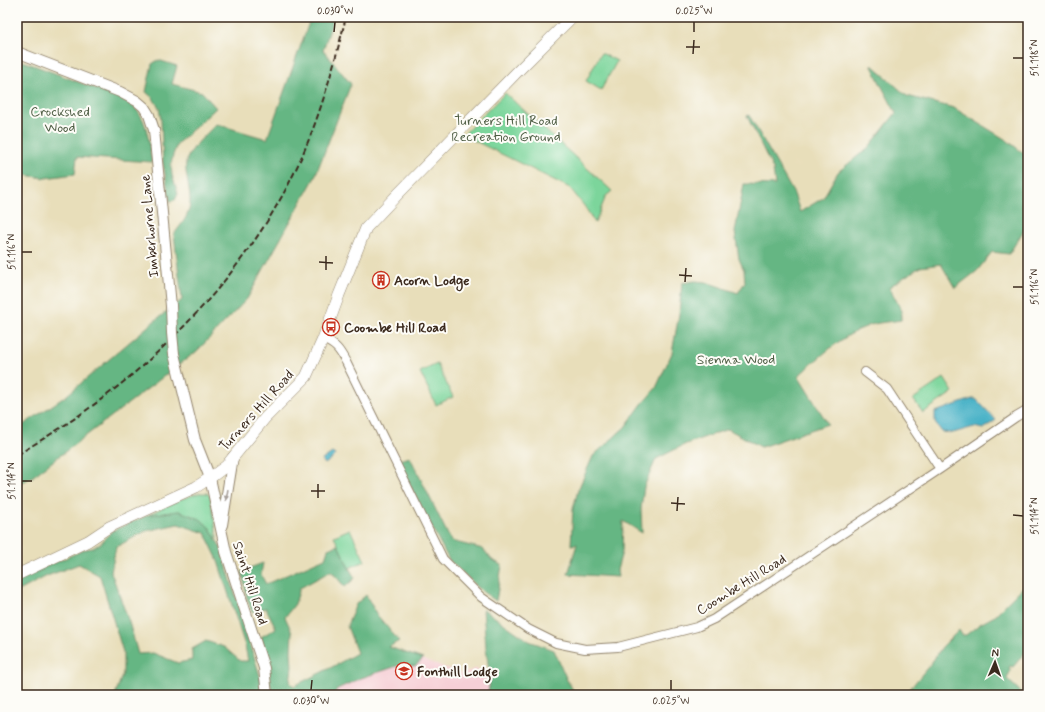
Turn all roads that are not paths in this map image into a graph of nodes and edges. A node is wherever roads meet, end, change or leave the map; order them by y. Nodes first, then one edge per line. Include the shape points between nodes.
1 (572, 17) edge
2 (17, 52) edge
3 (322, 339) junction
4 (865, 372) dead end
5 (1028, 410) edge
6 (233, 458) junction
7 (940, 468) junction
8 (210, 478) junction
9 (221, 532) junction
10 (17, 575) edge
11 (267, 695) edge

1 - 3 main road, Turners Hill Road via 366,228
2 - 8 street, Imberhorne Lane, bridge via 120,92 137,101 150,115 154,130 174,354 195,440
3 - 6 main road, Turners Hill Road via 306,377 265,418
3 - 7 street, Coombe Hill Road via 332,343 346,362 443,559 481,597 528,629 556,643 585,649 618,648 697,627 714,619
4 - 7 street via 886,389
5 - 7 street, Coombe Hill Road
6 - 8 main road, Turners Hill Road
6 -> 9 street
8 - 9 street, Saint Hill Road
8 - 10 main road, Turners Hill Road
9 - 11 street, Saint Hill Road via 264,668

